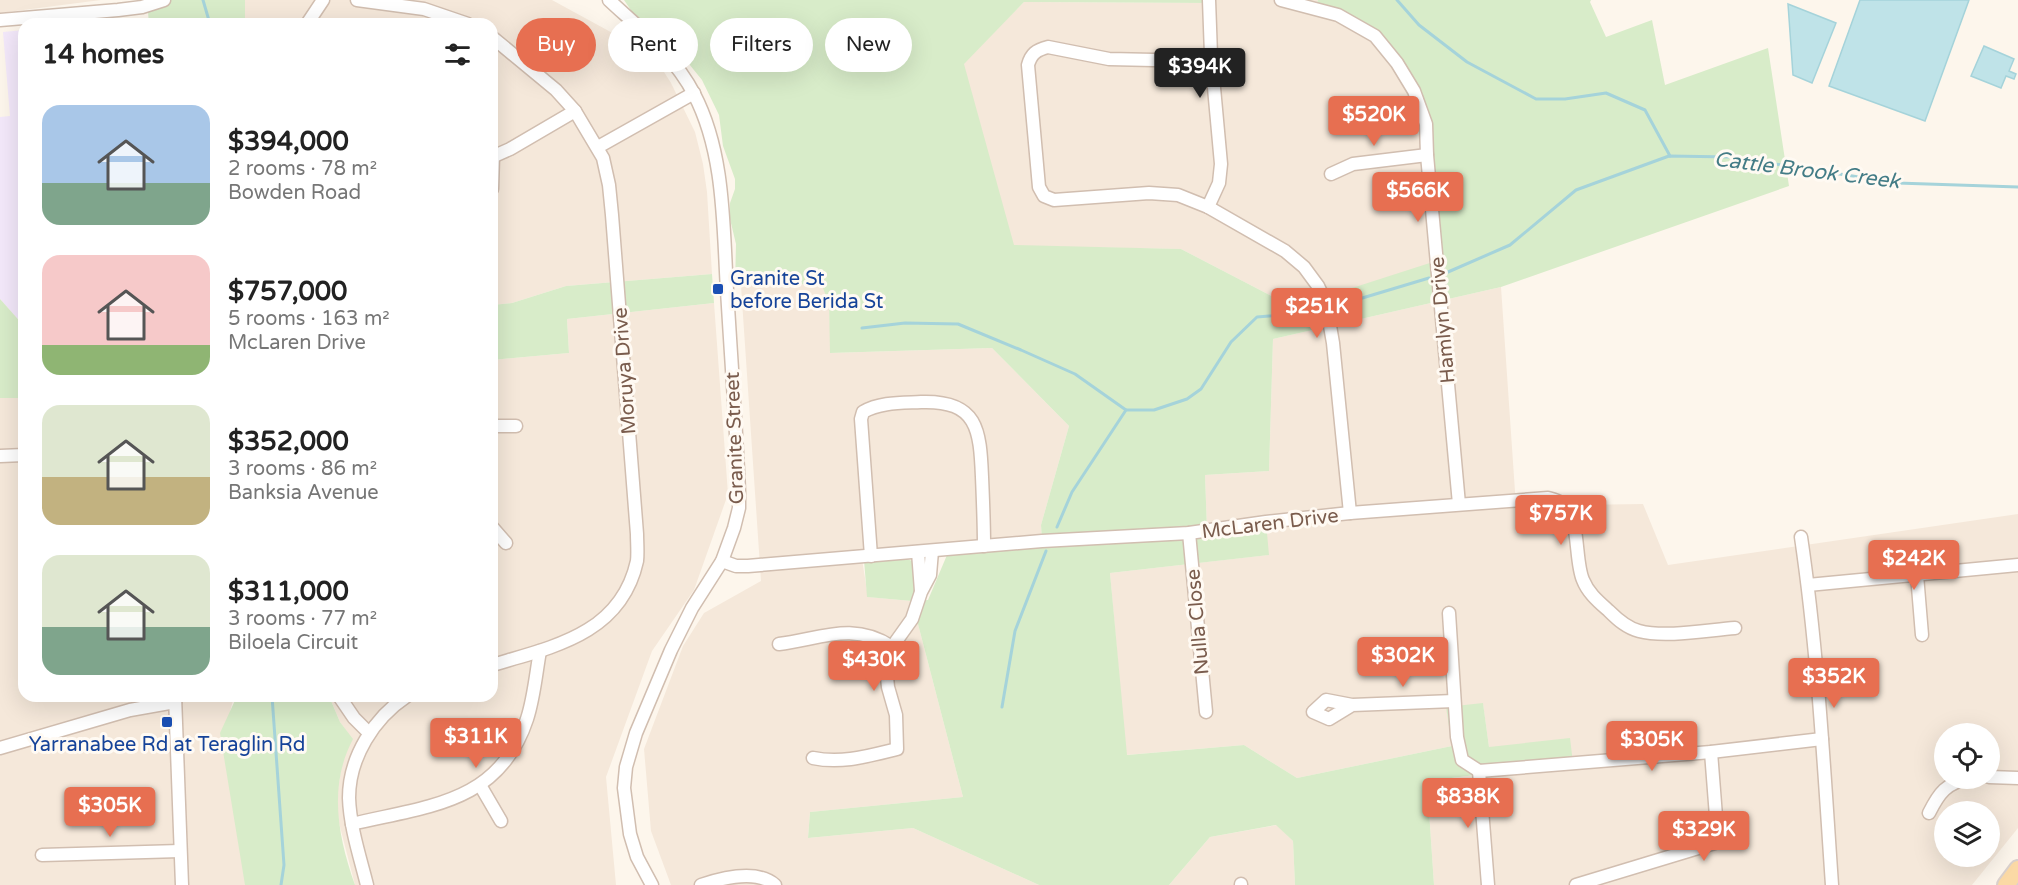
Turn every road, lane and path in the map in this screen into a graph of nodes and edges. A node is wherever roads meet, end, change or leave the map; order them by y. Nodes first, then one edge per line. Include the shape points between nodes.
1 (164, 0) edge
2 (323, 0) edge
3 (357, 0) edge
4 (609, 0) edge
5 (1209, 0) edge
6 (1281, 0) edge
7 (18, 18) edge
8 (24, 18) edge
9 (311, 18) edge
10 (450, 18) edge
11 (0, 20) edge
12 (498, 42) edge
13 (1211, 55) junction
14 (694, 93) junction
15 (575, 111) junction
16 (598, 147) junction
17 (498, 155) edge
18 (1427, 155) junction
19 (1331, 174) dead end
20 (1208, 207) junction
21 (498, 426) edge
22 (516, 426) dead end
23 (18, 455) edge
24 (0, 456) edge
25 (1459, 504) junction
26 (1350, 513) junction
27 (1189, 533) junction
28 (498, 534) edge
29 (1801, 537) dead end
30 (506, 543) dead end
31 (984, 546) junction
32 (932, 551) junction
33 (918, 552) junction
34 (871, 556) junction
35 (722, 561) junction
36 (2018, 565) edge
37 (1917, 575) junction
38 (1808, 585) junction
39 (921, 592) junction
40 (1449, 613) dead end
41 (1735, 628) dead end
42 (1922, 635) dead end
43 (779, 644) dead end
44 (892, 647) junction
45 (540, 651) junction
46 (498, 663) edge
47 (1454, 701) junction
48 (163, 702) edge
49 (175, 702) edge
50 (343, 702) edge
51 (400, 702) edge
52 (1352, 705) dead end
53 (1206, 712) dead end
54 (369, 733) junction
55 (1822, 739) junction
56 (0, 748) edge
57 (1711, 752) junction
58 (813, 759) dead end
59 (1479, 771) junction
60 (2000, 777) edge
61 (2018, 777) edge
62 (480, 786) junction
63 (1945, 789) edge
64 (1929, 813) dead end
65 (501, 820) dead end
66 (352, 824) junction
67 (180, 852) junction
68 (42, 855) dead end
69 (2018, 869) edge
70 (1590, 883) edge
71 (182, 885) edge
72 (367, 885) edge
73 (652, 885) edge
74 (701, 885) edge
75 (775, 885) edge
76 (1488, 885) edge
77 (1576, 885) edge
78 (1832, 885) edge
79 (2006, 885) edge

1 - 8 street via 142,7
2 - 9 street
3 - 10 street via 424,9
4 - 14 street, Granite Street via 667,54
5 - 13 street
6 - 18 street, Hamlyn Drive via 1338,15 1375,36 1414,91 1426,124
7 - 11 street
12 - 15 street, Moruya Drive
13 - 20 street via 1221,164 1219,183
13 - 20 street via 1109,59 1048,47 1030,57 1028,65 1039,187 1044,196 1054,200 1149,193 1178,195
14 - 16 street
14 - 35 street, Granite Street via 709,128 722,211 738,471 739,508
15 - 16 street, Moruya Drive
15 - 17 street
16 - 45 street, Moruya Drive via 611,205 637,560 630,583 609,615 569,641
18 - 19 street via 1353,164
18 - 25 street, Hamlyn Drive
20 - 26 street via 1285,251 1304,267 1326,303
21 - 22 street
23 - 24 street
25 - 26 street, McLaren Drive
25 - 41 street, McLaren Drive via 1548,498 1563,503 1571,514 1583,581 1621,623 1654,634
26 - 27 street, McLaren Drive
27 - 31 street, McLaren Drive
27 - 53 street, Nulla Close
28 - 30 street
29 - 38 street
31 - 32 street, McLaren Drive
31 - 34 street via 981,444 973,422 960,410 941,402 881,405 863,412 861,419
32 - 33 street, McLaren Drive
32 - 39 street via 930,575
33 - 34 street, McLaren Drive
33 - 39 street
34 - 35 street, McLaren Drive via 748,566
35 - 73 street, Granite Street via 671,650 626,767 624,788 630,834
36 - 37 street
37 - 38 street
37 - 42 street
38 - 55 street
39 - 44 street via 912,619
40 - 47 street
43 - 44 street via 829,633 857,633
44 - 58 street via 886,677 896,715 897,749 849,760
45 - 46 street, Moruya Drive
45 - 62 street via 528,718 509,755
47 - 52 street
47 - 59 street via 1462,760
48 - 56 street
49 - 67 street
50 - 54 street
51 - 54 street
54 - 66 street via 352,775
55 - 57 street
55 - 78 street
57 - 59 street
57 - 70 street via 1718,842
59 - 76 street
60 - 61 street
62 - 65 street
62 - 66 street via 438,804
63 - 64 street
66 - 72 street
67 - 68 street
67 - 71 street
69 - 79 main road
70 - 77 street
74 - 75 street via 754,876 769,879

